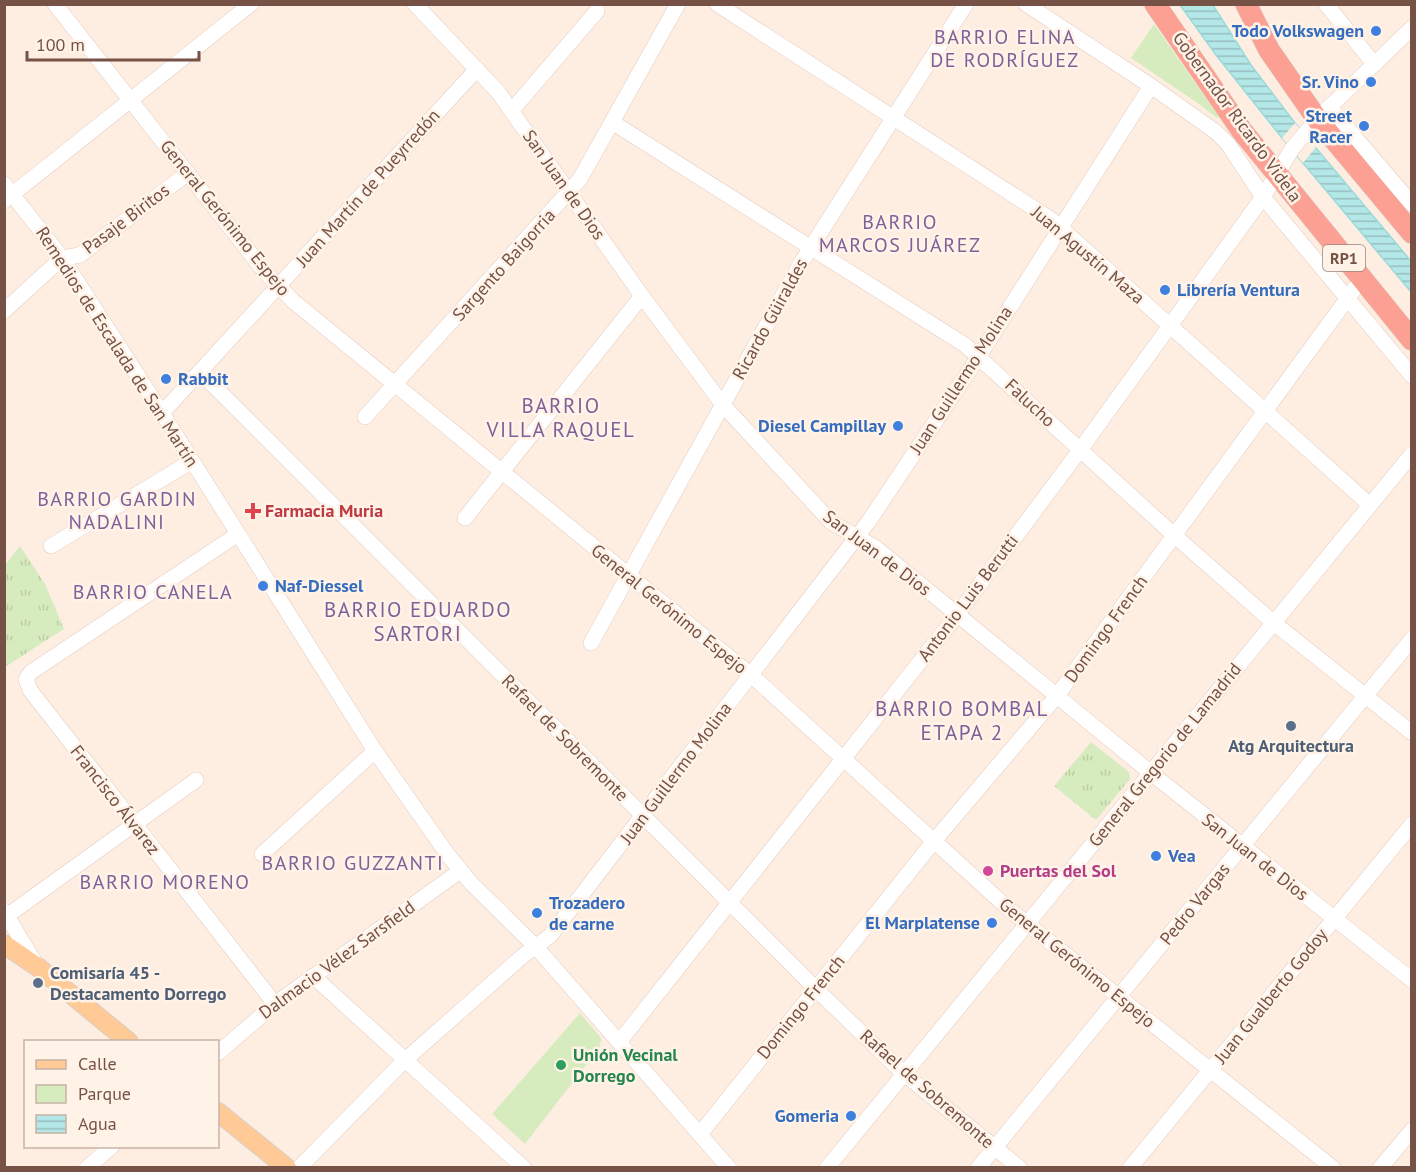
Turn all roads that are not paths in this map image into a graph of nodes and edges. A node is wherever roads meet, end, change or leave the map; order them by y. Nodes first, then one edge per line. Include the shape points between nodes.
1 (55, 4) edge
2 (251, 4) edge
3 (415, 4) edge
4 (678, 4) edge
5 (717, 4) edge
6 (966, 4) edge
7 (1026, 4) edge
8 (1155, 4) edge
9 (1246, 4) edge
10 (1326, 4) edge
11 (597, 11) dead end
12 (1412, 28) edge
13 (1374, 64) junction
14 (477, 69) junction
15 (1151, 86) junction
16 (130, 100) junction
17 (512, 110) junction
18 (894, 118) junction
19 (612, 123) junction
20 (1308, 130) junction
21 (188, 173) junction
22 (1277, 175) junction
23 (7, 193) edge
24 (570, 193) junction
25 (1263, 197) junction
26 (1412, 204) edge
27 (1060, 226) junction
28 (1412, 233) edge
29 (810, 248) junction
30 (62, 258) junction
31 (1361, 280) junction
32 (278, 288) junction
33 (642, 296) junction
34 (1348, 299) junction
35 (4, 311) edge
36 (1170, 326) junction
37 (1412, 340) edge
38 (979, 356) junction
39 (200, 372) junction
40 (1412, 376) edge
41 (394, 385) junction
42 (723, 405) junction
43 (162, 413) junction
44 (1265, 413) junction
45 (364, 417) dead end
46 (1080, 450) junction
47 (1412, 453) edge
48 (192, 461) junction
49 (502, 473) junction
50 (1370, 505) junction
51 (465, 518) dead end
52 (238, 534) junction
53 (1174, 536) junction
54 (857, 537) junction
55 (51, 546) dead end
56 (627, 575) junction
57 (957, 615) junction
58 (1274, 623) junction
59 (1412, 639) edge
60 (591, 643) dead end
61 (751, 675) junction
62 (1365, 696) junction
63 (1056, 697) junction
64 (1412, 733) edge
65 (375, 751) junction
66 (843, 758) junction
67 (1151, 773) junction
68 (196, 780) dead end
69 (644, 816) junction
70 (1412, 824) edge
71 (134, 825) junction
72 (934, 841) junction
73 (1242, 847) junction
74 (262, 854) dead end
75 (460, 871) junction
76 (730, 903) junction
77 (6, 913) edge
78 (1334, 919) junction
79 (1027, 923) junction
80 (4, 944) edge
81 (536, 948) junction
82 (39, 968) junction
83 (313, 976) junction
84 (1412, 980) edge
85 (816, 989) junction
86 (1119, 997) junction
87 (274, 1004) junction
88 (128, 1040) edge
89 (620, 1041) junction
90 (219, 1052) edge
91 (405, 1060) junction
92 (1210, 1070) junction
93 (903, 1073) junction
94 (219, 1113) edge
95 (1412, 1130) edge
96 (700, 1134) junction
97 (110, 1148) edge
98 (995, 1148) junction
99 (87, 1167) edge
100 (287, 1167) edge
101 (299, 1167) edge
102 (524, 1167) edge
103 (729, 1167) edge
104 (827, 1167) edge
105 (978, 1167) edge
106 (1020, 1167) edge
107 (1130, 1167) edge
108 (1333, 1167) edge
109 (1380, 1167) edge

1 - 16 street, General Gerónimo Espejo
2 - 16 street
3 - 14 street, San Juan de Dios
4 - 19 street, Sargento Baigorria
5 - 18 street, Juan Agustín Maza
6 - 18 street, Ricardo Güiraldes
7 - 15 street
8 - 22 highway, Gobernador Ricardo Videla / RP1
9 - 20 highway
10 - 13 street
11 - 17 street
12 - 13 street, Antonio Luis Berutti
13 - 20 street, Antonio Luis Berutti
14 - 17 street, San Juan de Dios
14 - 32 street, Juan Martín de Pueyrredón
15 - 25 street via 1216,132
15 - 27 street, Juan Guillermo Molina
16 - 21 street, General Gerónimo Espejo
16 - 23 street
17 - 24 street, San Juan de Dios
18 - 27 street, Juan Agustín Maza
18 - 29 street, Ricardo Güiraldes
19 - 24 street, Sargento Baigorria
19 - 29 street, Falucho
20 - 22 street, Antonio Luis Berutti
20 - 26 street
20 - 28 highway
21 - 30 street, Pasaje Biritos via 80,255
21 - 32 street, General Gerónimo Espejo
22 - 25 street, Antonio Luis Berutti
22 - 31 highway, Gobernador Ricardo Videla / RP1
23 - 30 street, Remedios de Escalada de San Martín
24 - 33 street, San Juan de Dios
24 - 41 street, Sargento Baigorria
25 - 34 street
25 - 36 street, Antonio Luis Berutti
27 - 36 street, Juan Agustín Maza
27 - 38 street, Juan Guillermo Molina
29 - 38 street, Falucho
29 - 42 street, Ricardo Güiraldes
30 - 35 street
30 - 43 street, Remedios de Escalada de San Martín
31 - 34 street, Domingo French
31 - 37 highway, Gobernador Ricardo Videla / RP1
32 - 39 street, Juan Martín de Pueyrredón
32 - 41 street, General Gerónimo Espejo
33 - 42 street, San Juan de Dios
33 - 49 street
34 - 40 street
34 - 44 street, Domingo French
36 - 44 street, Juan Agustín Maza
36 - 46 street, Antonio Luis Berutti
38 - 46 street, Falucho
38 - 54 street, Juan Guillermo Molina
39 - 43 street, Juan Martín de Pueyrredón
39 - 69 street, Rafael de Sobremonte
41 - 45 street, Sargento Baigorria
41 - 49 street, General Gerónimo Espejo
42 - 54 street, San Juan de Dios via 831,522
42 - 56 street, Ricardo Güiraldes
43 - 48 street, Remedios de Escalada de San Martín
44 - 50 street, Juan Agustín Maza
44 - 53 street, Domingo French
46 - 53 street, Falucho
46 - 57 street, Antonio Luis Berutti
47 - 50 street, General Gregorio de Lamadrid
48 - 52 street, Remedios de Escalada de San Martín
48 - 55 street
49 - 51 street
49 - 56 street, General Gerónimo Espejo
50 - 58 street, General Gregorio de Lamadrid
52 - 65 street, Remedios de Escalada de San Martín
52 - 71 street, Francisco Álvarez via 26,678 30,690
53 - 58 street, Falucho
53 - 63 street, Domingo French
54 - 57 street, San Juan de Dios via 876,548
54 - 61 street, Juan Guillermo Molina
56 - 60 street, Ricardo Güiraldes
56 - 61 street, General Gerónimo Espejo
57 - 63 street, San Juan de Dios
57 - 66 street, Antonio Luis Berutti
58 - 62 street, Falucho
58 - 67 street, General Gregorio de Lamadrid
59 - 62 street, Pedro Vargas
61 - 66 street, General Gerónimo Espejo
61 - 69 street, Juan Guillermo Molina
62 - 64 street, Falucho
62 - 73 street, Pedro Vargas
63 - 67 street, San Juan de Dios
63 - 72 street, Domingo French
65 - 74 street
65 - 75 street, Remedios de Escalada de San Martín
66 - 72 street, General Gerónimo Espejo
66 - 76 street, Antonio Luis Berutti
67 - 73 street, San Juan de Dios
67 - 79 street, General Gregorio de Lamadrid
68 - 71 street
69 - 76 street, Rafael de Sobremonte
69 - 81 street, Juan Guillermo Molina via 550,936
70 - 78 street, Juan Gualberto Godoy
71 - 77 street
71 - 87 street, Francisco Álvarez
72 - 79 street, General Gerónimo Espejo
72 - 85 street, Domingo French
73 - 78 street, San Juan de Dios
73 - 86 street, Pedro Vargas
75 - 81 street, Remedios de Escalada de San Martín
75 - 83 street, Dalmacio Vélez Sarsfield
76 - 85 street, Rafael de Sobremonte
76 - 89 street, Antonio Luis Berutti
77 - 82 street
78 - 84 street, San Juan de Dios
78 - 92 street, Juan Gualberto Godoy
79 - 86 street, General Gerónimo Espejo
79 - 93 street, General Gregorio de Lamadrid
80 - 82 main road
81 - 89 street, Remedios de Escalada de San Martín
81 - 91 street, Juan Guillermo Molina
82 - 88 main road
83 - 87 street, Dalmacio Vélez Sarsfield
83 - 91 street
85 - 93 street, Rafael de Sobremonte
85 - 96 street, Domingo French
86 - 92 street, General Gerónimo Espejo
86 - 98 street, Pedro Vargas
87 - 90 street, Dalmacio Vélez Sarsfield
89 - 96 street, Remedios de Escalada de San Martín
91 - 101 street, Juan Guillermo Molina
91 - 102 street
92 - 107 street, Juan Gualberto Godoy
92 - 108 street, General Gerónimo Espejo
93 - 98 street, Rafael de Sobremonte
93 - 104 street, General Gregorio de Lamadrid
94 - 100 main road
95 - 109 street
96 - 103 street, Remedios de Escalada de San Martín
97 - 99 street
98 - 105 street, Pedro Vargas
98 - 106 street, Rafael de Sobremonte

